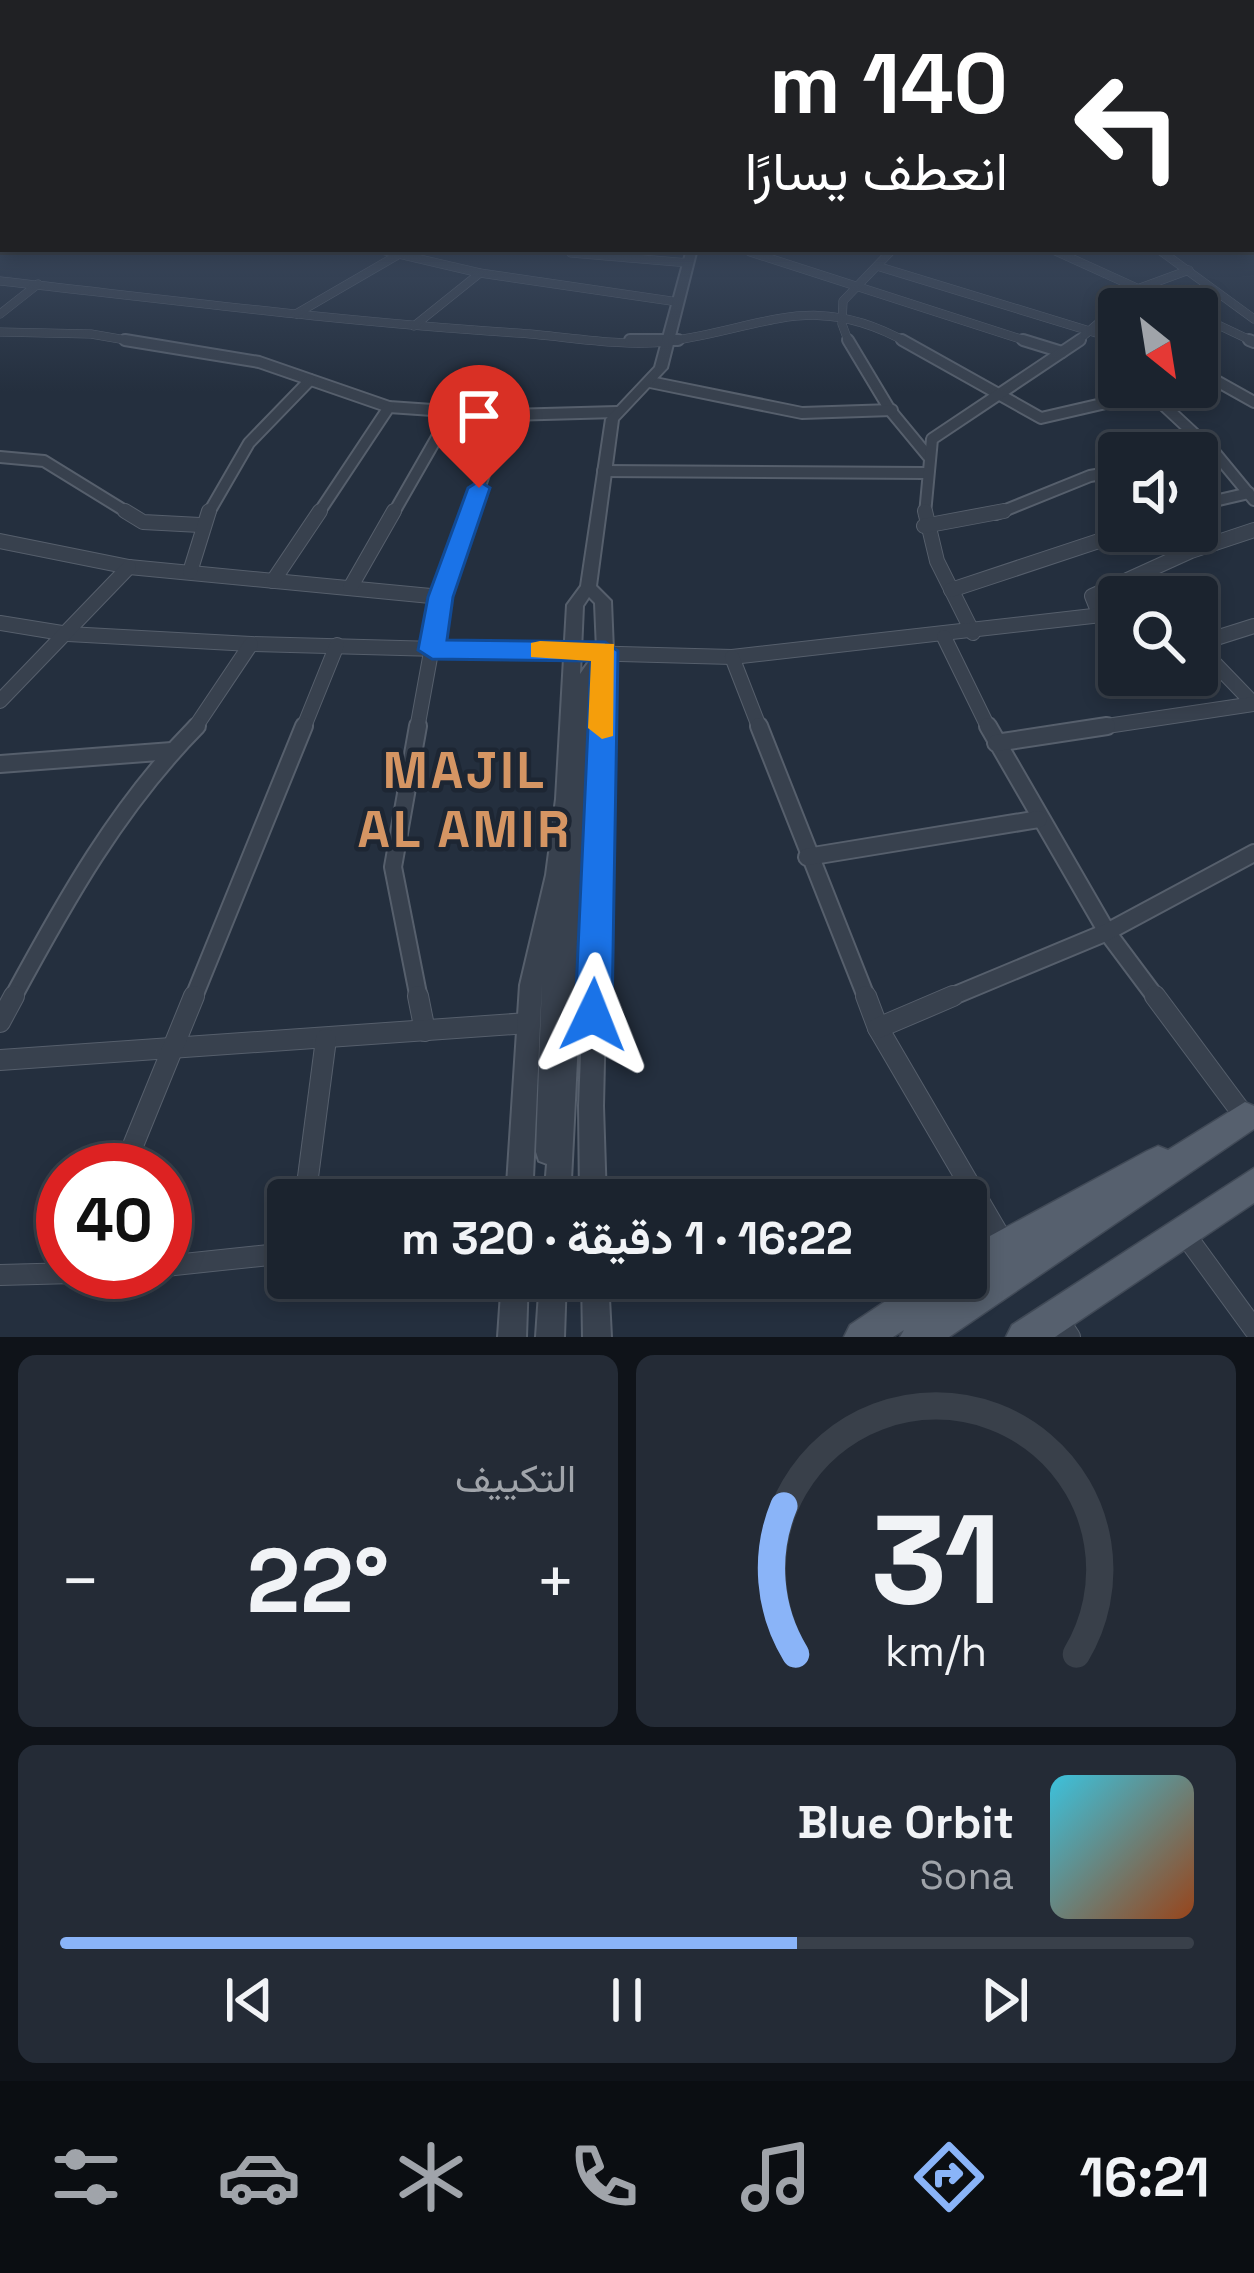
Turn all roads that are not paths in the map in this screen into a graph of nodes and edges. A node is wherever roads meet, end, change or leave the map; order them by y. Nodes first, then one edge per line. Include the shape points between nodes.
1 (375, 267) edge
2 (460, 267) edge
3 (567, 267) edge
4 (687, 267) edge
5 (807, 267) edge
6 (880, 267) edge
7 (881, 267) edge
8 (1092, 267) edge
9 (1185, 267) edge
10 (1189, 270) junction
11 (480, 273) junction
12 (0, 281) edge
13 (853, 282) junction
14 (39, 284) junction
15 (563, 285) junction
16 (1138, 288) edge
17 (1143, 288) edge
18 (678, 302) junction
19 (840, 313) junction
20 (0, 314) edge
21 (296, 314) junction
22 (1254, 319) edge
23 (1218, 325) edge
24 (413, 326) junction
25 (1098, 327) edge
26 (1093, 331) junction
27 (0, 332) edge
28 (1098, 333) edge
29 (668, 342) junction
30 (1254, 342) edge
31 (1062, 352) junction
32 (310, 380) junction
33 (650, 382) junction
34 (1218, 382) edge
35 (1001, 393) junction
36 (1254, 402) edge
37 (1098, 403) edge
38 (389, 407) junction
39 (1163, 408) edge
40 (892, 410) junction
41 (452, 411) junction
42 (617, 412) junction
43 (505, 415) junction
44 (1191, 432) edge
45 (928, 455) junction
46 (1218, 456) edge
47 (0, 457) edge
48 (603, 471) junction
49 (924, 473) junction
50 (1098, 475) edge
51 (1251, 496) edge
52 (1218, 502) edge
53 (200, 525) junction
54 (924, 526) junction
55 (1254, 530) edge
56 (0, 541) edge
57 (1098, 541) edge
58 (129, 567) junction
59 (190, 572) junction
60 (1133, 576) edge
61 (273, 581) junction
62 (588, 587) junction
63 (350, 588) junction
64 (951, 590) junction
65 (441, 597) junction
66 (1098, 616) edge
67 (0, 622) edge
68 (1254, 626) edge
69 (974, 633) junction
70 (68, 634) junction
71 (944, 637) junction
72 (1218, 638) edge
73 (250, 644) junction
74 (337, 645) junction
75 (432, 650) junction
76 (571, 650) junction
77 (605, 651) junction
78 (732, 657) junction
79 (1218, 667) edge
80 (0, 701) edge
81 (1254, 704) edge
82 (996, 743) junction
83 (172, 751) junction
84 (0, 764) edge
85 (1039, 819) junction
86 (1254, 853) edge
87 (807, 857) junction
88 (556, 875) junction
89 (1107, 932) junction
90 (0, 1022) edge
91 (529, 1023) junction
92 (878, 1028) junction
93 (424, 1031) junction
94 (326, 1039) junction
95 (168, 1051) junction
96 (0, 1060) edge
97 (1250, 1114) edge
98 (133, 1143) edge
99 (548, 1152) dead end
100 (308, 1179) edge
101 (520, 1179) edge
102 (558, 1179) edge
103 (593, 1179) edge
104 (1254, 1184) edge
105 (1184, 1233) junction
106 (1003, 1242) junction
107 (987, 1253) edge
108 (267, 1255) edge
109 (192, 1263) edge
110 (36, 1274) edge
111 (0, 1275) edge
112 (514, 1299) edge
113 (552, 1299) edge
114 (596, 1299) edge
115 (919, 1299) edge
116 (1063, 1326) edge
117 (1254, 1329) edge
118 (512, 1337) edge
119 (550, 1337) edge
120 (597, 1337) edge
121 (862, 1337) edge
122 (918, 1337) edge
123 (1024, 1337) edge

1 - 21 street
2 - 11 street
3 - 15 street
4 - 18 street
5 - 13 street
6 - 13 street
7 - 26 street
8 - 16 street
9 - 10 street
10 - 17 street
10 - 22 street
11 - 15 street
11 - 24 street
12 - 14 street
13 - 19 street
13 - 31 street
14 - 20 street
14 - 21 street
15 - 18 street
18 - 29 street
19 - 29 street via 758,320
19 - 35 street via 866,319
19 - 40 street via 842,330
21 - 24 street
23 - 30 street
24 - 29 street
25 - 26 street
26 - 28 street
26 - 31 street
27 - 32 street via 91,334 259,362
29 - 33 street
31 - 35 street
32 - 38 street
32 - 53 street via 226,469
33 - 40 street via 802,413
33 - 42 street
34 - 36 street
35 - 37 street via 1041,418
35 - 45 street via 932,439
38 - 41 street
38 - 61 street
39 - 44 street
40 - 45 street
41 - 43 street
41 - 63 street
42 - 43 street
42 - 48 street
43 - 65 street
45 - 49 street
46 - 51 street
47 - 53 street via 44,460 143,522
48 - 49 street
48 - 62 street
49 - 54 street
50 - 54 street via 989,517
51 - 52 street
53 - 59 street
54 - 64 street
55 - 60 street
56 - 58 street
57 - 64 street
58 - 59 street
58 - 70 street
59 - 61 street
61 - 63 street
62 - 76 street via 574,605
62 - 77 street via 603,601
63 - 65 street
64 - 69 street
65 - 75 street
66 - 69 street
67 - 70 street
68 - 72 street
69 - 71 street
70 - 73 street
70 - 80 street
71 - 78 street
71 - 82 street
73 - 74 street
73 - 83 street via 209,714
74 - 75 street
74 - 95 street
75 - 76 street
75 - 93 street via 393,867
76 - 77 street
76 - 88 street
77 - 78 street
77 - 102 street via 589,674
77 - 103 street
78 - 87 street
79 - 81 street
81 - 82 street
82 - 85 street
83 - 84 street
83 - 90 street via 62,906
85 - 87 street
85 - 89 street
86 - 89 street
87 - 92 street
88 - 91 street via 536,950
88 - 99 street
89 - 92 street
89 - 97 street
91 - 93 street
91 - 101 street
92 - 106 street
93 - 94 street
94 - 95 street
94 - 100 street
95 - 96 street
95 - 98 street
97 - 106 main road
97 - 122 main road
104 - 105 main road
105 - 116 main road
105 - 117 street
106 - 107 main road
108 - 109 street
110 - 111 street
112 - 118 street
113 - 119 street
114 - 120 street
115 - 121 main road
116 - 123 main road

